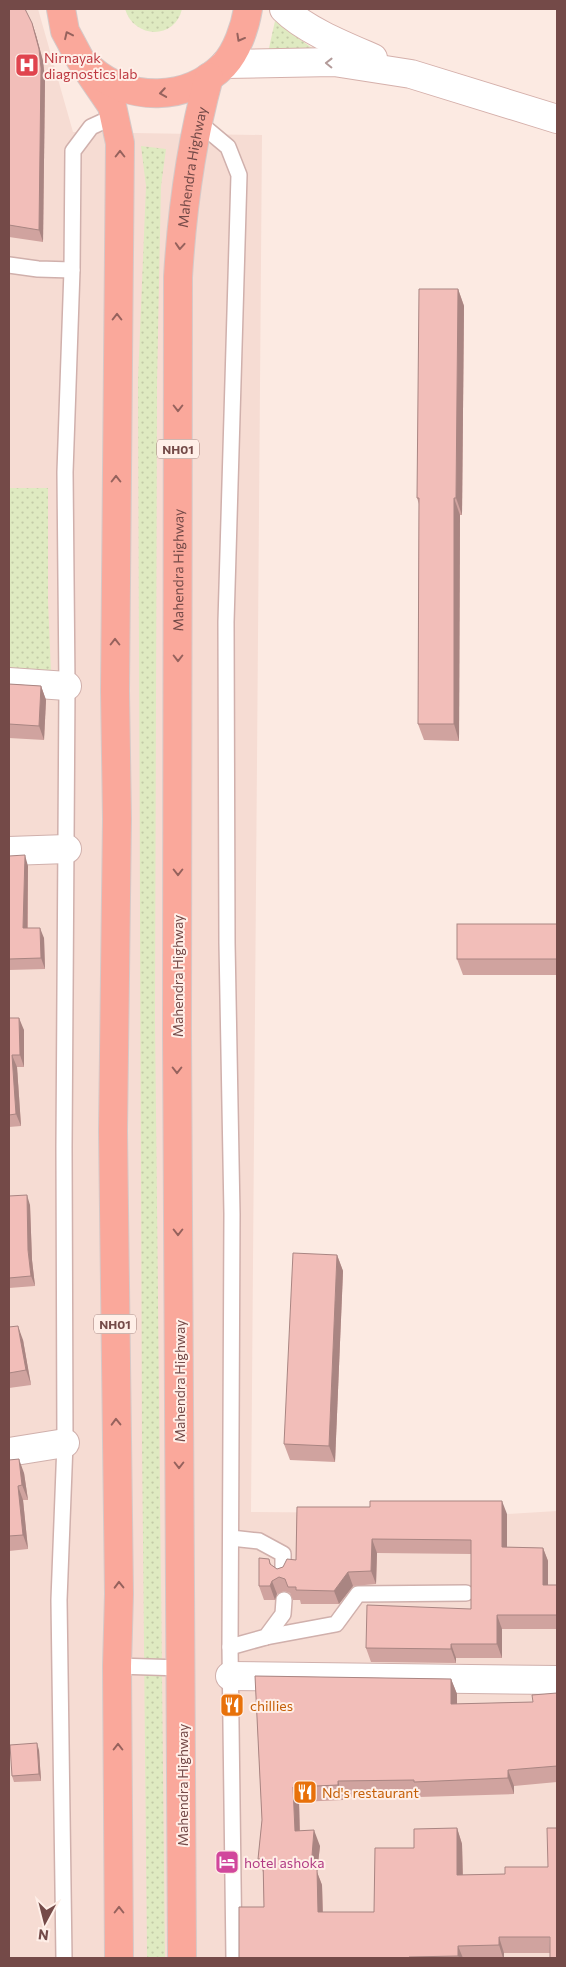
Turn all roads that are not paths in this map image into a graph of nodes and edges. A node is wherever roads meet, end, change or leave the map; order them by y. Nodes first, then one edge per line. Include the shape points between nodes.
1 (61, 9) edge
2 (248, 9) edge
3 (284, 9) edge
4 (80, 60) junction
5 (217, 71) junction
6 (411, 74) junction
7 (115, 116) junction
8 (557, 119) edge
9 (197, 121) junction
10 (9, 265) edge
11 (72, 270) junction
12 (9, 682) edge
13 (68, 686) junction
14 (67, 849) junction
15 (9, 851) edge
16 (65, 1443) junction
17 (9, 1452) edge
18 (231, 1538) junction
19 (283, 1573) edge
20 (466, 1593) dead end
21 (284, 1600) dead end
22 (266, 1637) junction
23 (230, 1647) junction
24 (117, 1666) junction
25 (182, 1668) junction
26 (230, 1676) junction
27 (557, 1680) edge
28 (64, 1958) edge
29 (119, 1958) edge
30 (182, 1958) edge
31 (234, 1958) edge

4 -> 1 highway, NH01 via 65,31
2 -> 5 highway, Mahendra Highway / NH01 via 244,31
3 - 6 street via 339,44
5 -> 4 highway via 183,90 155,94 127,90 102,78
4 - 7 highway, NH01 via 112,106
6 -> 5 street via 334,62
5 - 9 highway, Mahendra Highway / NH01
6 - 8 street
7 - 11 lane via 91,127 73,151
24 -> 7 highway, NH01 via 119,1594 113,1131 120,143
9 - 18 lane via 228,147 239,175 226,622 232,1214
9 -> 25 highway, Mahendra Highway / NH01 via 178,277 177,1023
10 - 11 lane
11 - 13 lane via 65,472
12 - 13 street
13 - 14 lane
14 - 15 street
14 - 16 lane
16 - 17 street
16 - 28 lane via 59,1600
18 - 19 lane via 260,1541 283,1554
18 - 23 lane
20 - 22 lane via 358,1594 336,1624
21 - 22 lane via 283,1614
22 - 23 lane
23 - 26 lane
24 - 25 lane
29 -> 24 highway, NH01
25 - 30 highway, Mahendra Highway / NH01
26 - 27 street
26 - 31 lane

